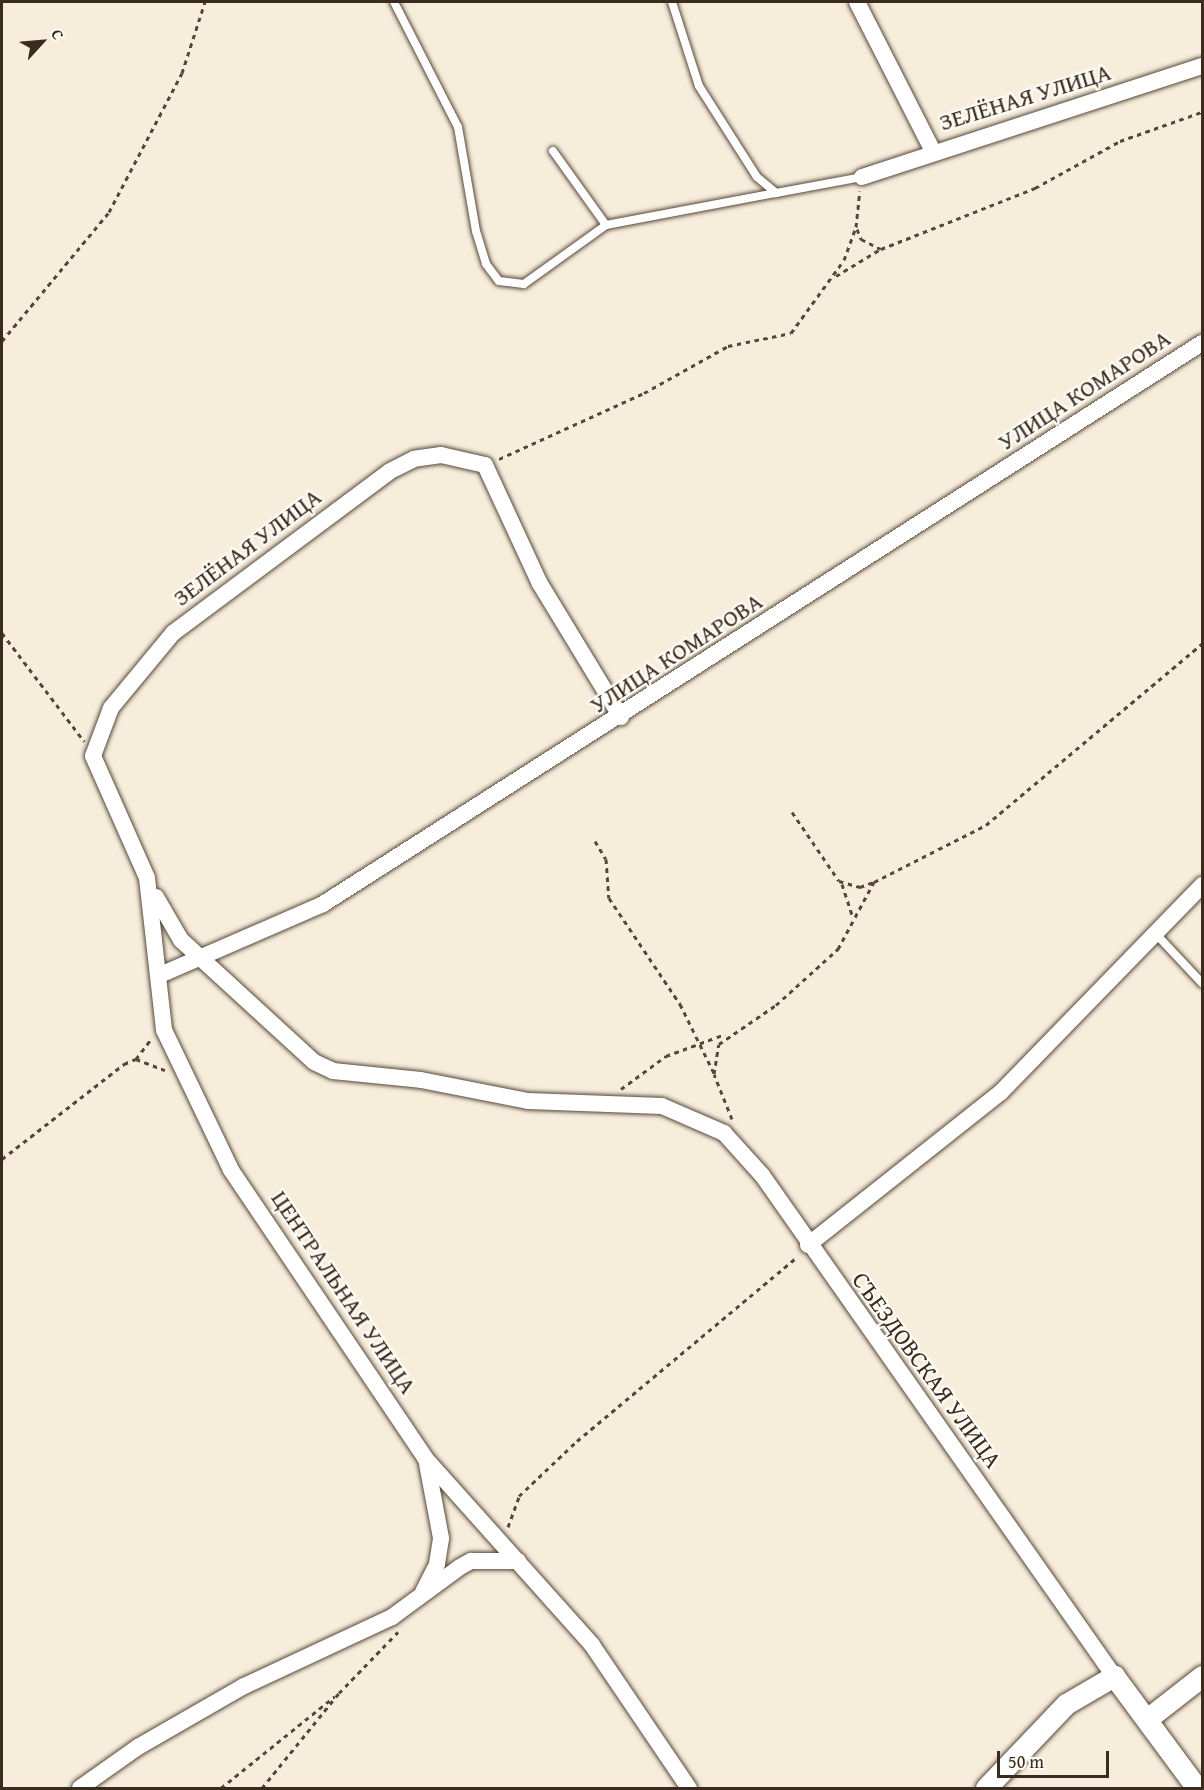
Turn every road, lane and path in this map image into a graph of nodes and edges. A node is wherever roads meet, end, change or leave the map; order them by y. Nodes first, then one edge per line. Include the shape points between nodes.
1 (205, 2) edge
2 (394, 2) edge
3 (672, 2) edge
4 (857, 2) edge
5 (1203, 66) edge
6 (1203, 112) edge
7 (553, 151) dead end
8 (933, 151) junction
9 (862, 177) junction
10 (776, 193) junction
11 (606, 225) junction
12 (856, 227) junction
13 (881, 249) junction
14 (834, 278) junction
15 (2, 341) edge
16 (1203, 343) edge
17 (485, 465) junction
18 (2, 633) edge
19 (1203, 644) edge
20 (621, 717) junction
21 (93, 756) junction
22 (792, 812) dead end
23 (596, 841) dead end
24 (147, 878) junction
25 (839, 881) junction
26 (874, 882) junction
27 (1203, 885) edge
28 (854, 921) junction
29 (1155, 933) junction
30 (203, 956) junction
31 (159, 975) junction
32 (1203, 983) edge
33 (727, 1034) junction
34 (699, 1041) junction
35 (714, 1074) junction
36 (189, 1087) junction
37 (618, 1090) dead end
38 (734, 1124) dead end
39 (2, 1159) edge
40 (808, 1245) junction
41 (425, 1458) junction
42 (504, 1546) junction
43 (518, 1561) junction
44 (419, 1600) junction
45 (402, 1624) dead end
46 (1114, 1676) junction
47 (1203, 1676) edge
48 (339, 1693) junction
49 (1147, 1719) junction
50 (80, 1788) edge
51 (221, 1788) edge
52 (262, 1788) edge
53 (689, 1788) edge
54 (986, 1788) edge
55 (1197, 1788) edge

1 - 15 path via 182,73 109,212
2 - 11 lane via 458,127 476,231 486,264 500,281 524,284
3 - 10 lane via 699,86 757,177
4 - 8 street
5 - 8 street, ЗЕЛЁНАЯ УЛИЦА
6 - 13 path via 1120,141 1035,188
7 - 11 lane
8 - 9 street, ЗЕЛЁНАЯ УЛИЦА
9 - 10 lane
9 - 12 path
10 - 11 lane
12 - 13 path via 861,239
12 - 14 path
13 - 14 path
14 - 17 path via 790,333 728,346 644,393
16 - 20 street, УЛИЦА КОМАРОВА
17 - 20 street via 540,584
17 - 21 street, ЗЕЛЁНАЯ УЛИЦА via 441,455 414,459 256,566 173,633 140,671 101,724
18 - 21 path
19 - 26 path via 986,825
20 - 30 street, УЛИЦА КОМАРОВА via 323,904
21 - 24 street, ЦЕНТРАЛЬНАЯ УЛИЦА
22 - 25 path
23 - 34 path via 609,869 609,898
24 - 30 street, СЪЕЗДОВСКАЯ УЛИЦА via 171,926
24 - 31 street, ЦЕНТРАЛЬНАЯ УЛИЦА
25 - 26 path via 860,887
25 - 28 path via 853,906
26 - 28 path
27 - 29 street
28 - 33 path via 838,949 814,974 762,1016
29 - 32 lane
29 - 40 street via 1001,1092
30 - 31 street, УЛИЦА КОМАРОВА
30 - 40 street, СЪЕЗДОВСКАЯ УЛИЦА via 314,1062 333,1071 421,1080 528,1101 662,1106 684,1112 724,1133 745,1153
31 - 36 street, ЦЕНТРАЛЬНАЯ УЛИЦА via 164,1030
33 - 34 path
33 - 35 path via 714,1057
34 - 35 path
34 - 37 path
35 - 38 path
36 - 39 path via 153,1062 124,1064
36 - 41 street, ЦЕНТРАЛЬНАЯ УЛИЦА via 231,1170
40 - 42 path via 519,1496
40 - 46 street, СЪЕЗДОВСКАЯ УЛИЦА via 1071,1608
41 - 42 street, ЦЕНТРАЛЬНАЯ УЛИЦА
41 - 44 street via 441,1538 437,1564
42 - 43 street, ЦЕНТРАЛЬНАЯ УЛИЦА
43 - 44 street via 471,1561
43 - 53 street, ЦЕНТРАЛЬНАЯ УЛИЦА via 598,1653
44 - 50 street via 192,1714
45 - 48 path
46 - 49 street
46 - 54 street via 1066,1704
47 - 49 street
48 - 51 path
48 - 52 path
49 - 55 street

